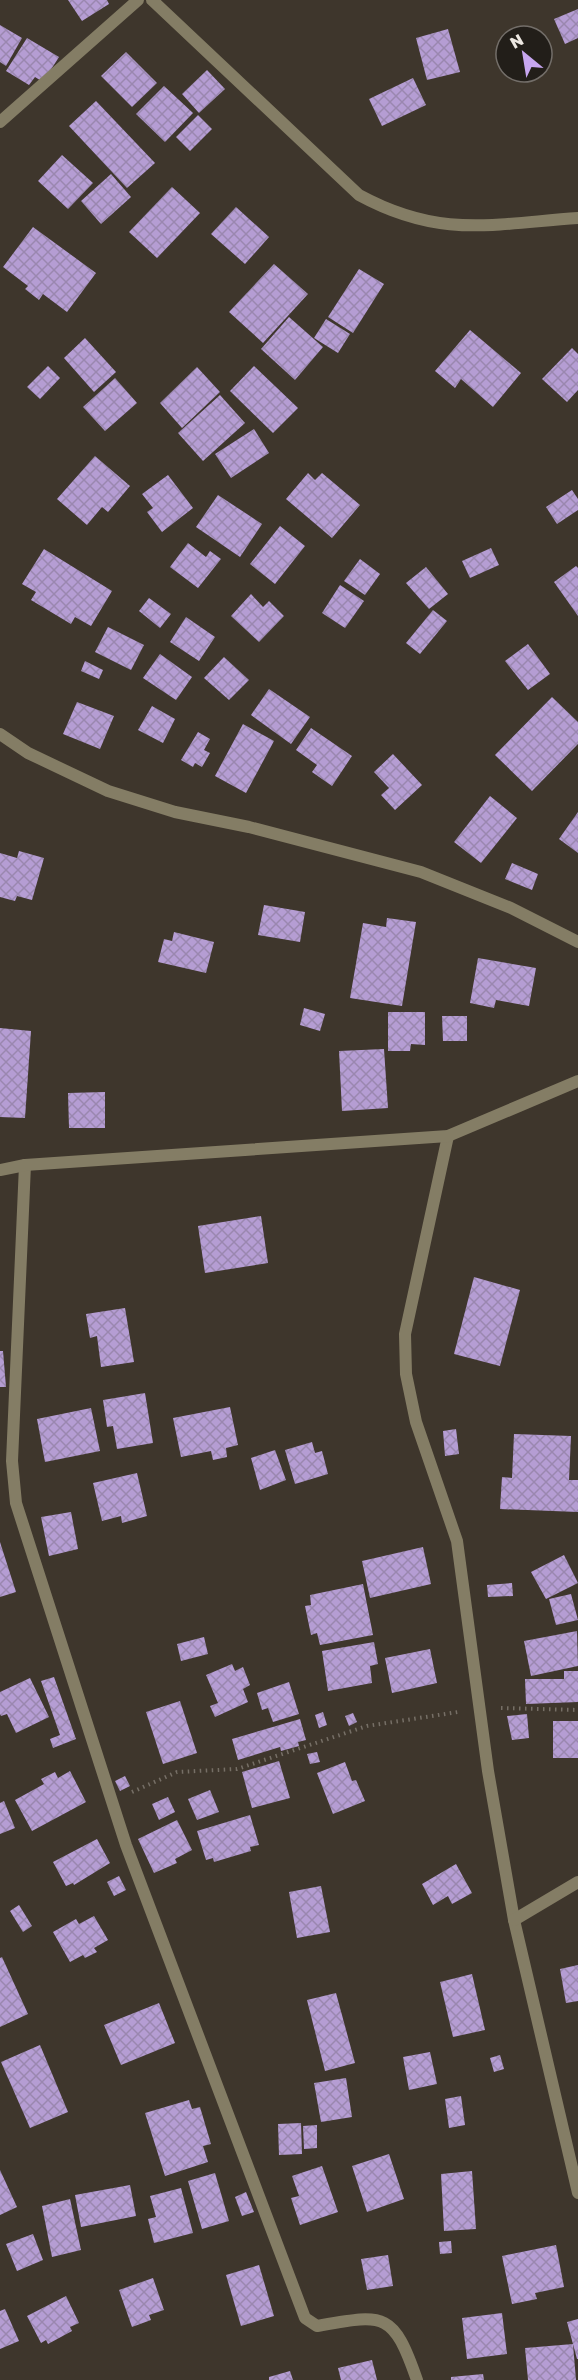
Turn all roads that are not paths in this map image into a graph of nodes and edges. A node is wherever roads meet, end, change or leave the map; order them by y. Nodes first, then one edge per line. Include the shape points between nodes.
1 (138, 0) edge
2 (152, 0) edge
3 (0, 122) edge
4 (578, 218) edge
5 (0, 734) edge
6 (578, 942) edge
7 (578, 1081) edge
8 (448, 1136) junction
9 (25, 1166) junction
10 (0, 1170) edge
11 (578, 1882) edge
12 (514, 1920) junction
13 (578, 2193) edge
14 (417, 2380) edge

1 - 3 street
2 - 4 street via 351,188 387,210 419,221 459,227
5 - 6 street via 28,753 108,791 175,812 421,872 511,908
7 - 8 street
8 - 9 street
8 - 12 street via 405,1334 406,1374 416,1422 457,1541 488,1771
9 - 10 street
9 - 14 street via 12,1461 16,1503 112,1801 305,2318 317,2326 377,2318 390,2325
11 - 12 street
12 - 13 street

